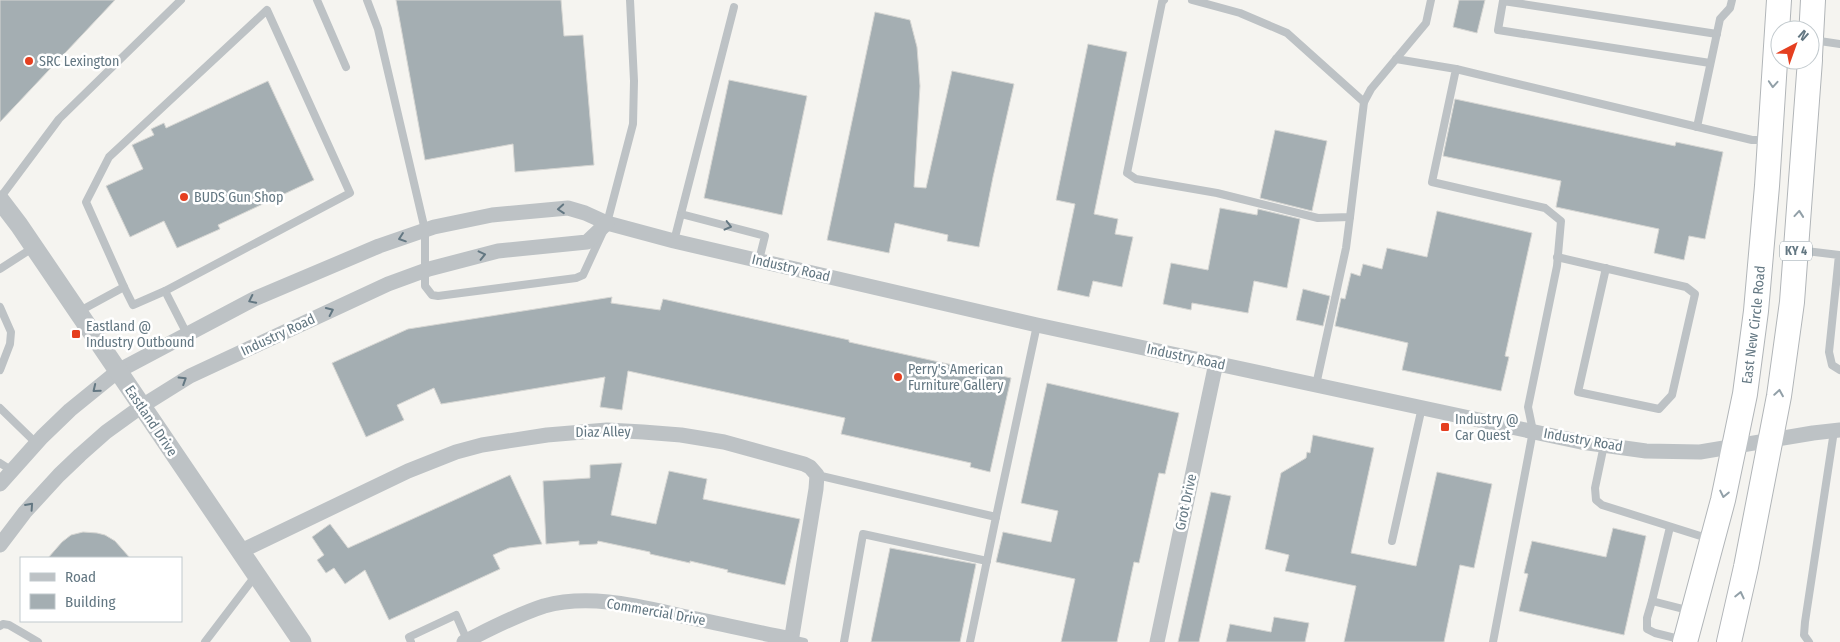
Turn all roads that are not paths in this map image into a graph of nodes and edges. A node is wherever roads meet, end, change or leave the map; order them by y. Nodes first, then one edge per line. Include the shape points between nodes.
1 (181, 0) edge
2 (317, 0) edge
3 (367, 0) edge
4 (630, 0) edge
5 (1164, 0) edge
6 (1192, 0) edge
7 (1431, 0) edge
8 (1732, 0) edge
9 (1779, 0) edge
10 (1813, 0) edge
11 (734, 7) dead end
12 (1812, 20) edge
13 (1717, 34) junction
14 (1840, 44) edge
15 (1820, 49) edge
16 (1396, 58) junction
17 (1710, 63) junction
18 (346, 67) dead end
19 (1456, 69) junction
20 (1809, 70) edge
21 (1364, 102) junction
22 (1697, 126) junction
23 (1770, 140) junction
24 (0, 199) edge
25 (681, 214) junction
26 (1350, 217) junction
27 (607, 223) junction
28 (425, 230) junction
29 (674, 241) junction
30 (34, 247) junction
31 (1796, 250) junction
32 (1839, 255) edge
33 (1557, 257) junction
34 (759, 260) junction
35 (1606, 268) junction
36 (0, 270) edge
37 (425, 272) junction
38 (124, 287) junction
39 (166, 291) junction
40 (0, 307) edge
41 (78, 312) junction
42 (1037, 325) junction
43 (187, 334) junction
44 (1216, 363) junction
45 (0, 370) edge
46 (1840, 370) edge
47 (118, 371) junction
48 (1316, 384) junction
49 (142, 406) junction
50 (1422, 407) junction
51 (0, 408) edge
52 (1533, 431) junction
53 (1837, 431) edge
54 (1771, 440) junction
55 (36, 443) junction
56 (1604, 445) junction
57 (1734, 446) junction
58 (6, 467) edge
59 (817, 475) junction
60 (0, 484) edge
61 (996, 517) junction
62 (1670, 527) junction
63 (1712, 540) junction
64 (1392, 541) dead end
65 (0, 545) edge
66 (239, 552) junction
67 (987, 561) junction
68 (256, 575) junction
69 (1652, 601) junction
70 (1693, 612) junction
71 (0, 626) edge
72 (466, 641) edge
73 (795, 641) edge
74 (1685, 641) edge
75 (38, 642) edge
76 (205, 642) edge
77 (302, 642) edge
78 (411, 642) edge
79 (844, 642) edge
80 (970, 642) edge
81 (1157, 642) edge
82 (1492, 642) edge
83 (1729, 642) edge
84 (1809, 642) edge

1 - 24 lane via 59,119
2 - 18 lane
3 - 28 lane via 378,29
4 - 27 lane via 633,124
5 - 26 lane via 1127,172 1136,179 1217,193 1318,218
6 - 21 lane via 1240,13 1287,33
7 - 16 lane via 1426,23
8 - 13 lane via 1730,8 1720,19
9 -> 23 highway, East New Circle Road / KY 4
10 - 12 highway, KY 4
11 - 25 lane
13 - 17 lane
13 - 17 lane via 1503,1 1498,30
14 - 15 lane
16 - 19 lane
16 - 21 lane
17 - 22 lane
19 - 22 lane
19 - 33 lane via 1432,182 1544,208 1561,221
31 -> 20 highway, KY 4
21 - 26 lane
22 - 23 lane via 1752,140
23 - 57 highway, East New Circle Road / KY 4 via 1756,311
24 - 30 street, Eastland Drive
25 - 29 lane
25 -> 34 lane via 765,236
26 - 48 lane
27 -> 28 street, Industry Road via 568,208 492,215
27 - 29 street, Industry Road
37 -> 27 street, Industry Road via 498,251 587,242
27 - 37 lane via 587,268 576,278 438,296 432,295 425,286
28 - 37 lane
28 -> 43 street, Industry Road via 254,299
29 - 34 street, Industry Road
30 - 36 lane
30 - 41 street, Eastland Drive
31 - 32 lane
54 -> 31 highway, KY 4 via 1792,302
32 - 46 lane via 1829,352 1832,365
33 - 35 lane
33 - 52 lane via 1528,406
34 - 42 street, Industry Road
35 - 35 lane via 1686,287 1694,294 1672,395 1659,409 1578,392
49 -> 37 street, Industry Road via 199,372 388,284
38 - 39 lane via 133,305
38 - 39 lane via 86,202 109,157 267,10 350,193
38 - 41 lane
39 - 43 lane
40 - 45 lane via 11,332
41 - 47 street, Eastland Drive
42 - 44 street, Industry Road
42 - 61 lane
43 - 47 street, Industry Road
44 - 48 street, Industry Road
44 - 81 street, Grot Drive
47 - 49 street, Eastland Drive
47 -> 55 street, Industry Road
48 - 50 street, Industry Road
65 -> 49 street, Industry Road via 59,475 106,432
49 - 66 street, Eastland Drive
50 - 52 street, Industry Road
50 - 64 lane
51 - 55 lane
52 - 56 street, Industry Road
52 - 82 lane
53 - 54 street, Industry Road
53 - 84 lane via 1805,622 1804,635
54 - 57 street, Industry Road
83 -> 54 highway, KY 4
55 - 58 street, Industry Road
56 - 57 street, Industry Road via 1676,453
56 - 62 lane via 1594,488 1596,500 1602,505
57 -> 63 highway, East New Circle Road / KY 4
58 - 60 street, Industry Road
59 - 61 lane
59 - 66 street, Diaz Alley via 804,464 724,442 681,435 607,430 547,435 456,452 408,471
59 - 73 street
61 - 67 lane
62 - 63 lane
62 - 69 lane
63 - 70 highway, East New Circle Road / KY 4
66 - 68 street, Eastland Drive
67 - 79 lane via 863,534
67 - 80 lane
68 - 76 lane
68 - 77 street, Eastland Drive
69 - 70 lane
69 - 74 lane via 1647,629 1654,634
70 - 74 highway, East New Circle Road / KY 4
71 - 75 lane via 9,626
72 - 73 street, Commercial Drive via 545,606 568,602 618,602
72 - 78 lane via 456,616 409,637

